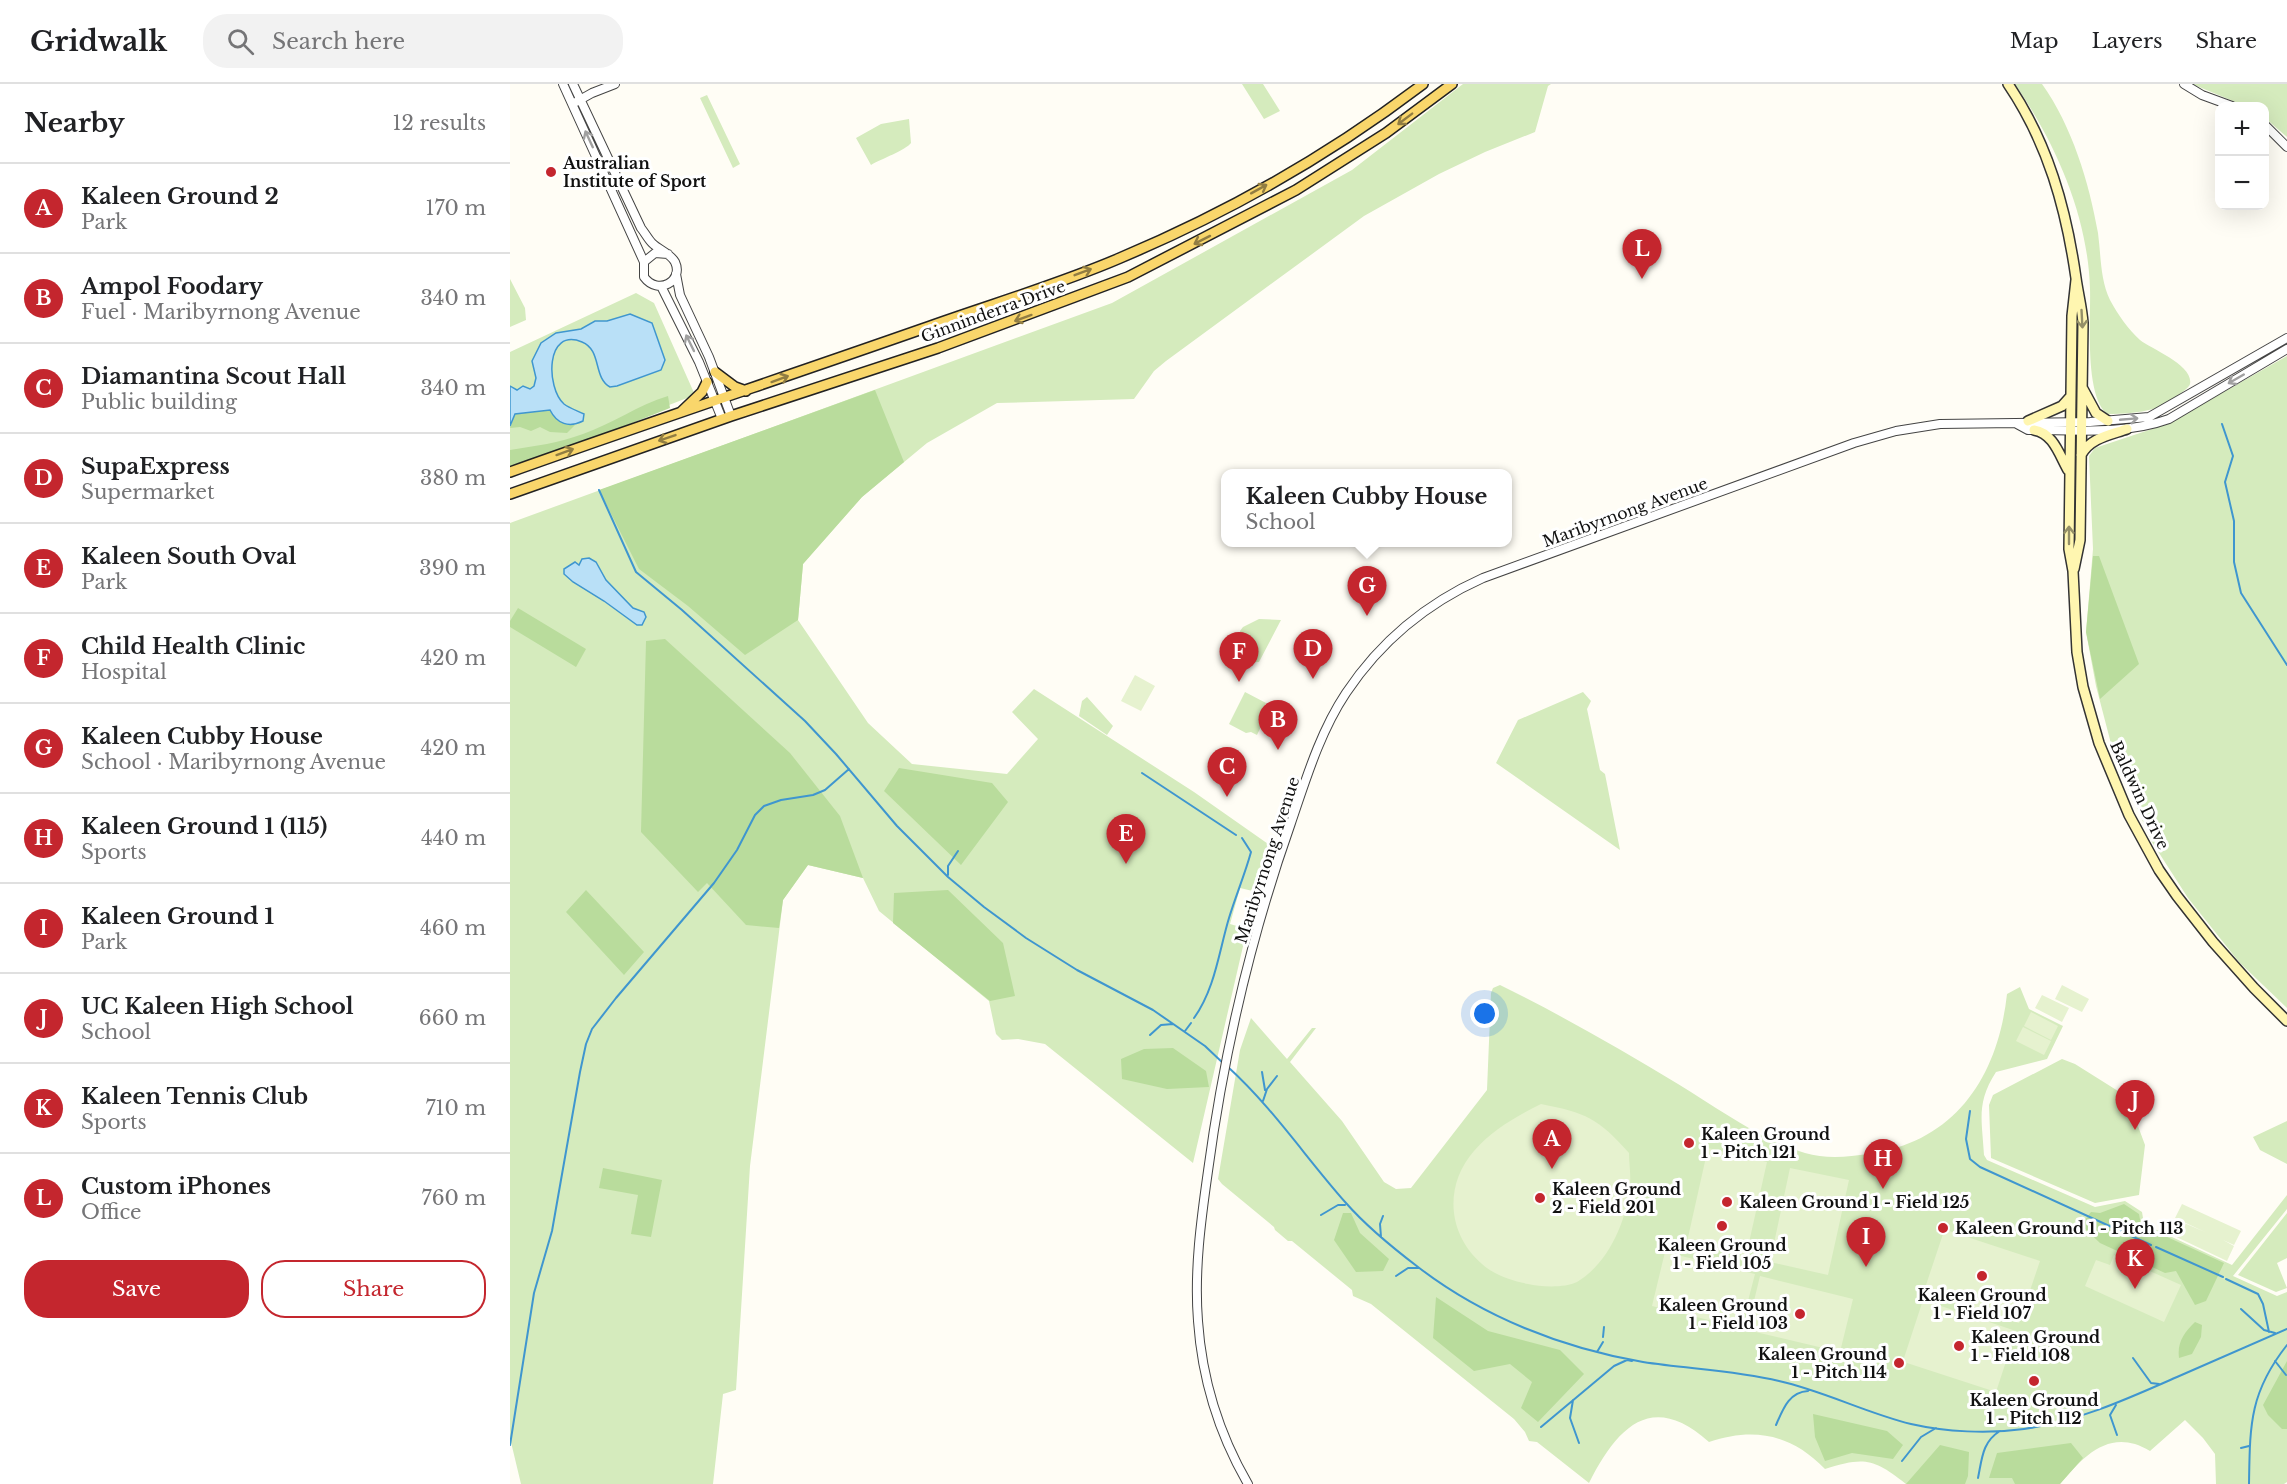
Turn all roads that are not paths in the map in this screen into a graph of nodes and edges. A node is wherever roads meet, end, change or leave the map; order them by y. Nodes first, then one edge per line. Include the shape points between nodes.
1 (563, 84) edge
2 (573, 84) edge
3 (1423, 84) edge
4 (1452, 84) edge
5 (2008, 84) edge
6 (2184, 84) edge
7 (611, 86) edge
8 (581, 101) junction
9 (2220, 102) edge
10 (572, 105) junction
11 (2269, 128) edge
12 (2287, 147) edge
13 (668, 254) junction
14 (644, 262) junction
15 (676, 274) junction
16 (2076, 280) junction
17 (661, 286) junction
18 (2287, 338) edge
19 (2287, 350) edge
20 (715, 372) junction
21 (707, 382) junction
22 (2082, 386) junction
23 (746, 391) junction
24 (2071, 396) junction
25 (720, 400) junction
26 (679, 413) junction
27 (727, 418) junction
28 (2108, 421) junction
29 (2031, 426) junction
30 (2070, 426) junction
31 (2082, 426) junction
32 (2127, 429) junction
33 (2081, 456) junction
34 (510, 472) edge
35 (2069, 472) junction
36 (510, 494) edge
37 (2073, 571) junction
38 (2287, 1021) edge
39 (1248, 1484) edge

1 - 10 street
2 - 8 street
23 -> 3 main road, Ginninderra Drive via 1120,258 1208,217 1295,169 1377,119
4 -> 27 main road, Ginninderra Drive via 1386,133 1296,190 1128,277 938,348
5 - 16 main road, Baldwin Drive via 2037,134 2056,181 2070,235
6 - 9 street
7 - 8 street
8 - 10 street
8 - 13 street via 641,228 653,244
14 -> 10 street
11 - 12 street
13 - 14 street via 655,253
13 - 15 street via 675,262
14 - 17 street via 644,277
15 - 17 street via 670,283
15 - 20 street via 680,296
16 -> 22 main road, Baldwin Drive via 2083,323
16 - 24 main road, Baldwin Drive
21 -> 17 street
28 -> 18 street via 2157,414
19 -> 32 street via 2169,419
20 - 23 main road
20 - 25 street
21 - 25 street
21 - 26 main road
22 - 28 main road via 2096,414
22 - 31 main road, Baldwin Drive
23 - 25 main road, Ginninderra Drive
24 - 29 main road
24 - 30 main road, Baldwin Drive
25 - 26 main road, Ginninderra Drive
25 - 27 street
34 -> 26 main road, Ginninderra Drive
27 -> 36 main road, Ginninderra Drive
28 - 31 street
29 - 30 street, Maribyrnong Avenue
29 - 35 main road via 2049,436
29 - 39 street, Maribyrnong Avenue via 1957,423 1896,430 1490,576 1445,597 1410,622 1360,674 1324,734 1277,864 1257,928 1221,1082 1200,1237 1198,1323 1215,1410
30 - 31 street, Maribyrnong Avenue
30 - 35 main road, Baldwin Drive
31 - 32 street
31 - 33 main road, Baldwin Drive
32 - 33 main road via 2094,441
33 - 37 main road, Baldwin Drive via 2080,540
37 -> 35 main road, Baldwin Drive via 2069,549
37 - 38 main road, Baldwin Drive via 2074,631 2083,687 2099,743 2130,818 2159,870 2206,934

